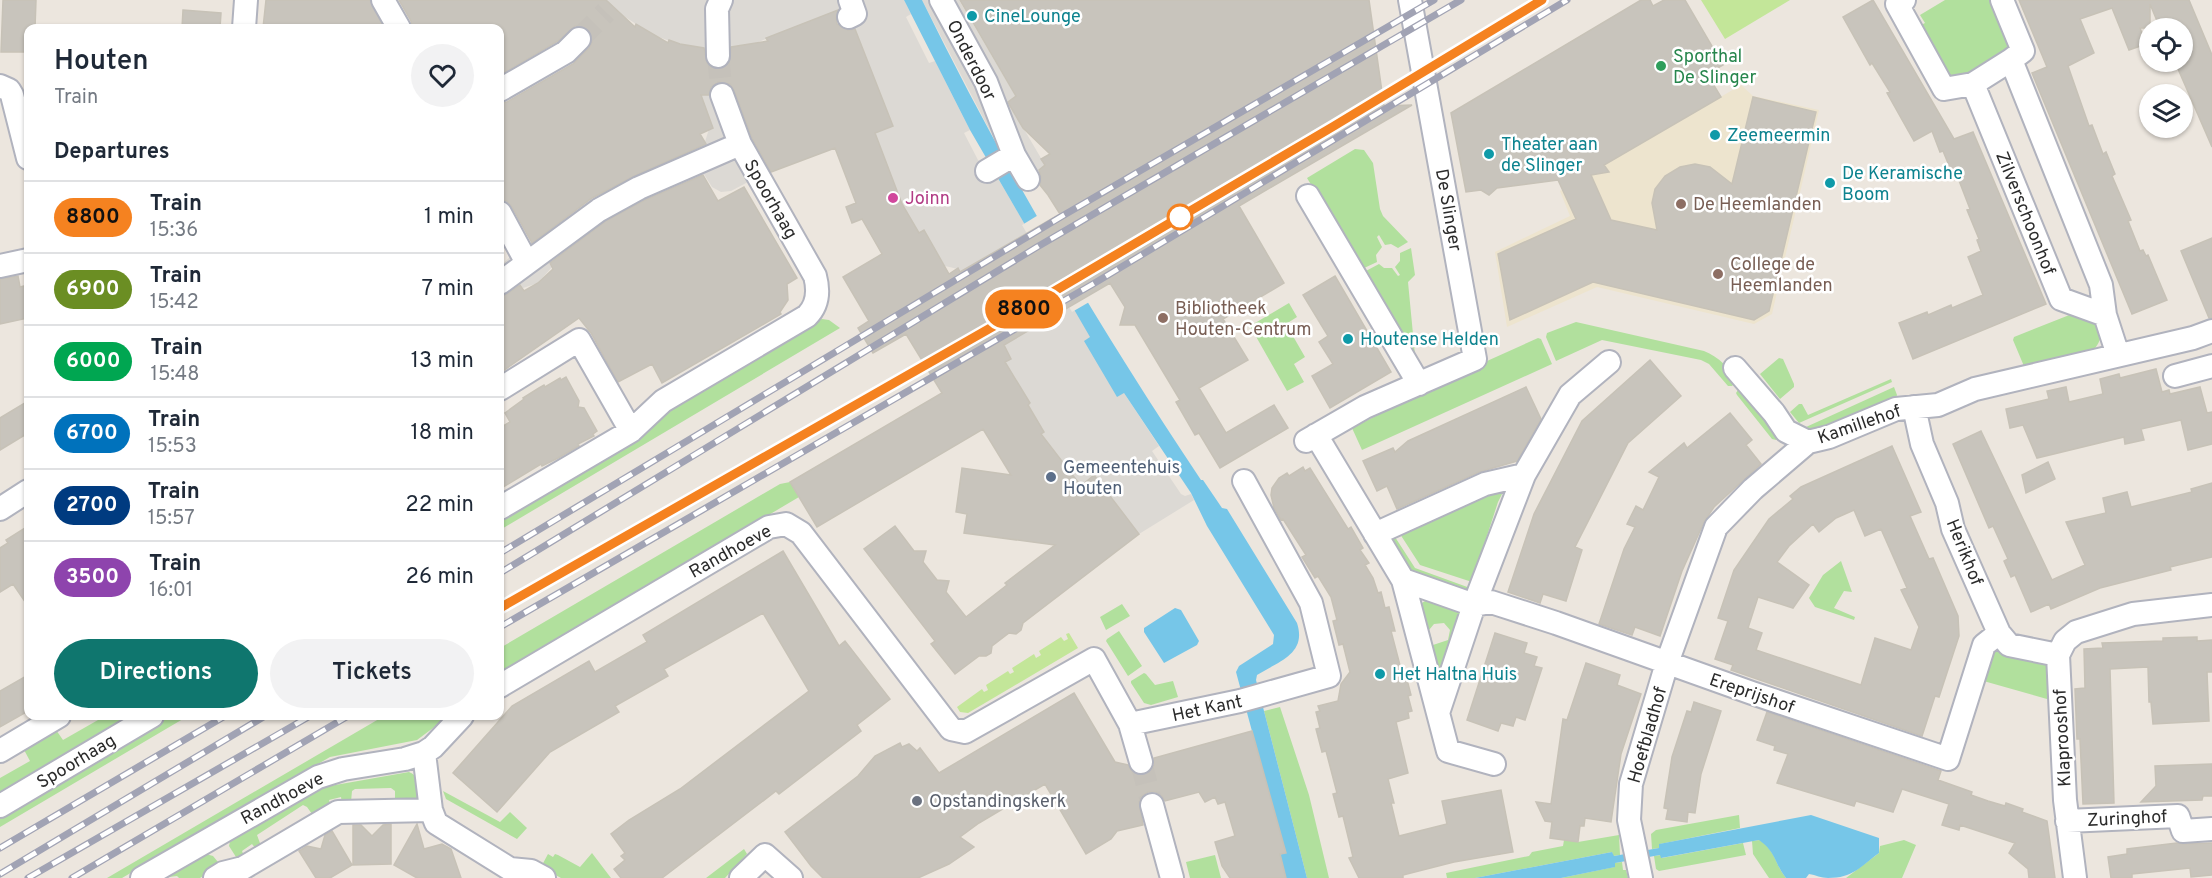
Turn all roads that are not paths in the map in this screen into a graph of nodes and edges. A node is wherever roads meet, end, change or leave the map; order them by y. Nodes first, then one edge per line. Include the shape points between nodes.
1 (246, 0) edge
2 (383, 0) edge
3 (721, 0) edge
4 (940, 0) edge
5 (1410, 0) edge
6 (1904, 0) edge
7 (2002, 0) edge
8 (244, 24) edge
9 (397, 24) edge
10 (579, 39) tunnel mouth
11 (718, 56) tunnel mouth
12 (2011, 60) junction
13 (1973, 84) junction
14 (0, 86) edge
15 (504, 88) edge
16 (722, 95) tunnel mouth
17 (744, 139) junction
18 (24, 142) edge
19 (987, 171) dead end
20 (1308, 196) dead end
21 (504, 220) edge
22 (24, 261) edge
23 (527, 263) junction
24 (0, 266) edge
25 (504, 280) edge
26 (2105, 315) junction
27 (2212, 330) edge
28 (2118, 355) junction
29 (1609, 362) dead end
30 (2212, 366) edge
31 (1736, 368) dead end
32 (2175, 376) dead end
33 (1419, 384) junction
34 (504, 387) edge
35 (1914, 406) junction
36 (631, 431) junction
37 (1808, 442) junction
38 (1524, 475) junction
39 (1244, 481) dead end
40 (24, 494) edge
41 (504, 506) edge
42 (0, 509) edge
43 (1375, 534) junction
44 (1403, 580) junction
45 (1474, 605) junction
46 (2212, 605) edge
47 (2000, 633) junction
48 (2058, 655) junction
49 (1667, 663) junction
50 (504, 684) edge
51 (1438, 710) junction
52 (52, 720) edge
53 (145, 720) edge
54 (458, 720) edge
55 (1130, 724) junction
56 (0, 751) edge
57 (424, 753) junction
58 (1141, 762) tunnel mouth
59 (1494, 764) dead end
60 (1152, 805) tunnel mouth
61 (0, 806) edge
62 (431, 810) junction
63 (2067, 821) junction
64 (2212, 829) edge
65 (214, 836) junction
66 (228, 875) edge
67 (1640, 875) edge
68 (142, 878) edge
69 (544, 878) edge
70 (741, 878) edge
71 (790, 878) edge
72 (1172, 878) edge
73 (2075, 878) edge

1 - 8 street
2 - 9 street
3 - 11 street via 717,9
4 - 19 street, Onderdoor via 986,81 1021,161
5 - 33 street, De Slinger via 1475,359
6 - 13 street via 1897,4 1944,88
7 - 12 street via 2023,51
10 - 15 street via 566,52
12 - 13 street
12 - 26 street via 2101,285
13 - 26 street, Zilverschoonhof via 2061,299
14 - 18 street via 12,95
16 - 17 street
17 - 23 street, Spoorhaag via 598,210
17 - 36 street, Spoorhaag via 758,177 815,276 818,289 814,307 807,316 663,401
20 - 33 street
21 - 23 street
22 - 24 street
23 - 25 street, Spoorhaag
26 - 28 street
27 - 28 street, Kamillehof
28 - 35 street, Kamillehof via 1975,389 1938,405
29 - 38 street via 1570,395
30 - 32 street
31 - 37 street via 1786,431
33 - 43 street, De Slinger via 1311,438
34 - 36 street via 579,340
35 - 37 street, Kamillehof
35 - 47 street, Herikhof via 1953,529
36 - 41 street, Spoorhaag
37 - 49 street, Kamillehof via 1716,527
38 - 43 street via 1485,484
38 - 45 street
39 - 55 street, Het Kant via 1311,603 1329,676 1240,701
40 - 42 street
43 - 44 street, De Slinger
44 - 45 street
44 - 51 street, De Slinger
45 - 49 street, Ereprijshof via 1491,602
45 - 51 street
46 - 48 street via 2133,614 2076,632 2065,641
47 - 48 street via 2009,645
47 - 49 street, Ereprijshof via 1984,645 1948,759
48 - 63 street, Klaprooshof
49 - 67 street, Hoefbladhof via 1631,784 1629,820
50 - 55 street, Randhoeve via 769,527 786,524 801,533 951,729 965,732 1094,659
51 - 59 street, De Slinger via 1448,752
52 - 56 street
53 - 61 street, Spoorhaag
54 - 57 street, Randhoeve
55 - 58 street
57 - 62 street
57 - 65 street, Randhoeve via 318,777
60 - 72 street
62 - 66 street via 338,812
62 - 69 street via 436,823 510,869 531,871
63 - 64 street, Zuringhof via 2178,816 2183,831
63 - 73 street, Klaprooshof
65 - 66 street
65 - 68 street, Randhoeve
70 - 71 street via 765,855

